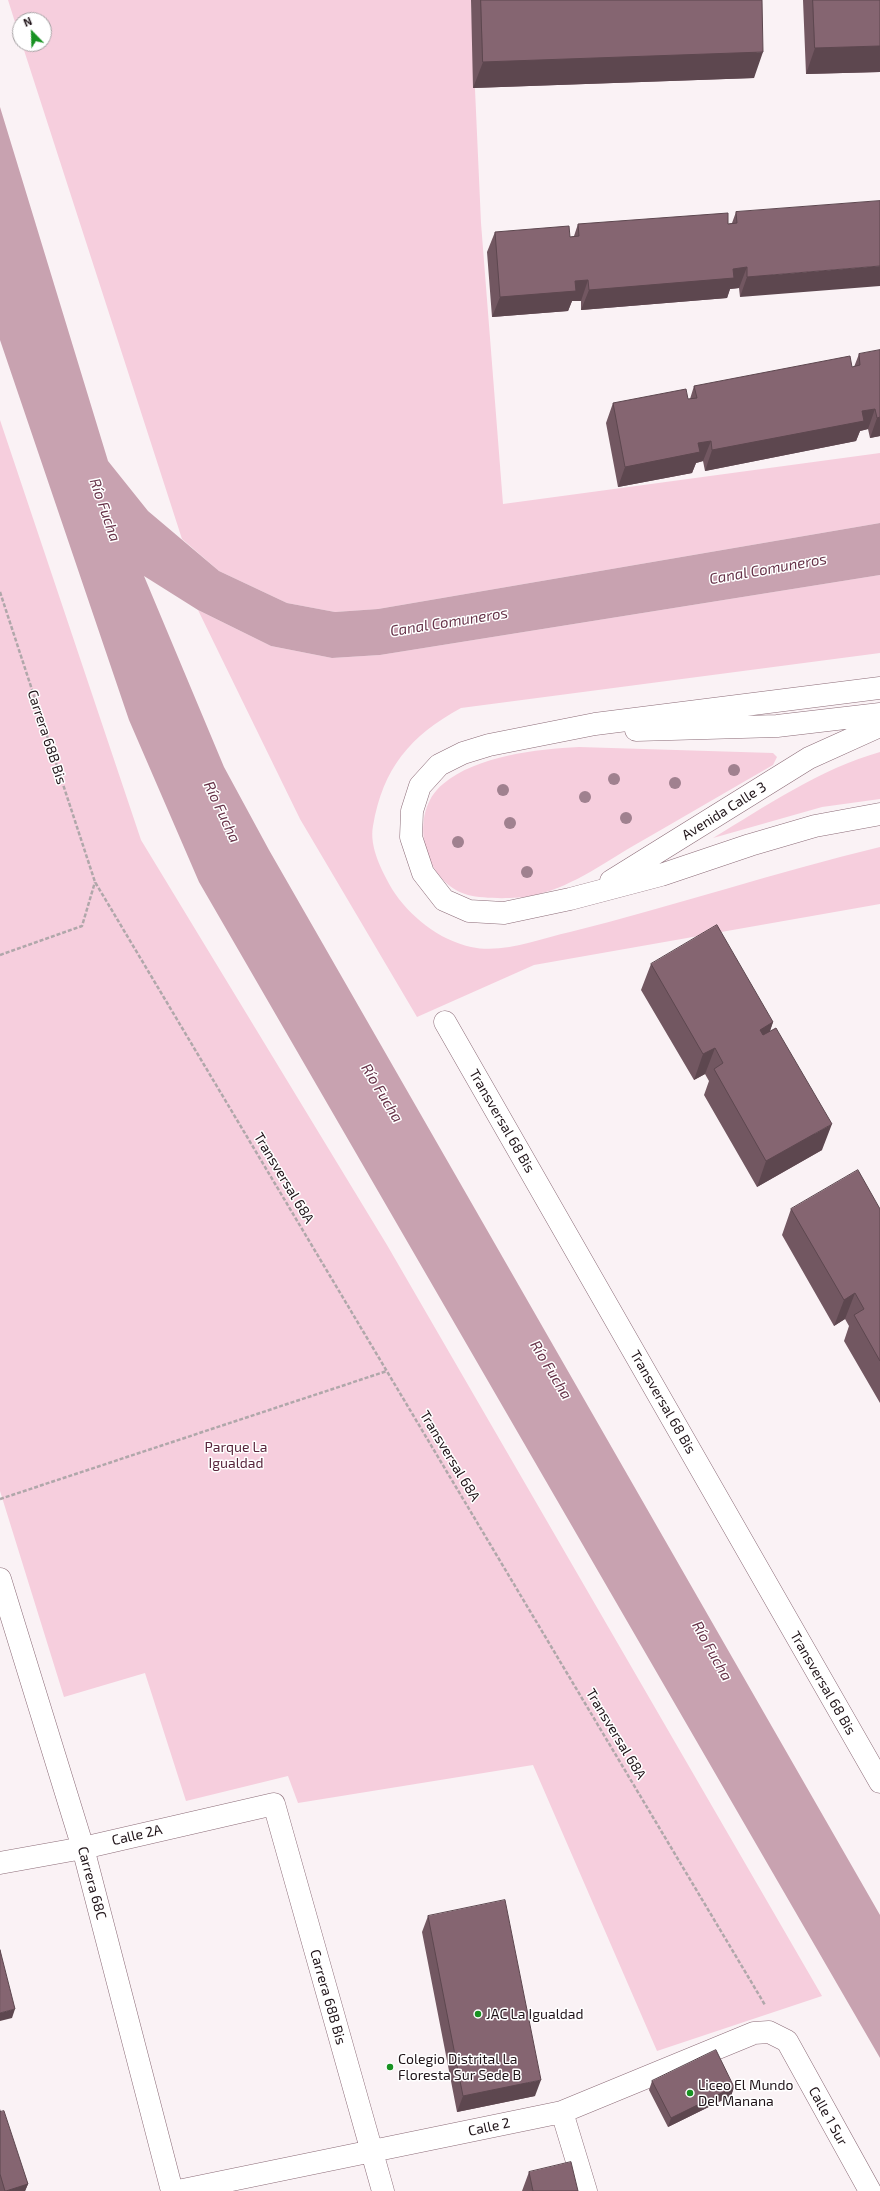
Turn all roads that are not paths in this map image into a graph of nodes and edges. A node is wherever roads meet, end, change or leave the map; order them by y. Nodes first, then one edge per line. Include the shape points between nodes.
1 (880, 688) edge
2 (880, 714) edge
3 (880, 726) edge
4 (540, 734) junction
5 (880, 814) edge
6 (570, 900) junction
7 (445, 1022) dead end
8 (0, 1579) edge
9 (880, 1782) edge
10 (274, 1804) joint
11 (83, 1848) junction
12 (0, 1863) edge
13 (787, 2041) joint
14 (562, 2112) junction
15 (371, 2151) junction
16 (172, 2191) edge
17 (178, 2191) edge
18 (383, 2191) edge
19 (586, 2191) edge
20 (870, 2191) edge

1 - 4 street, Avenida Calle 3 via 651,716
2 - 4 street, Avenida Calle 3 via 777,726
3 - 6 street, Avenida Calle 3 via 809,758 621,876
4 - 6 street, Avenida Calle 3 via 489,745 439,765 420,786 412,811 411,837 423,873 444,900 469,911 504,913
5 - 6 street, Avenida Calle 3 via 815,826 661,875
7 - 9 street, Transversal 68 Bis
8 - 11 street, Carrera 68C
10 - 11 street, Calle 2A
10 - 15 street, Carrera 68B Bis
11 - 12 street, Calle 2A
11 - 16 street, Carrera 68C
13 - 14 street, Calle 2 via 769,2032 754,2034
13 - 20 street, Calle 1 Sur
14 - 15 street, Calle 2
14 - 19 street
15 - 17 street, Calle 2
15 - 18 street, Carrera 68B Bis

